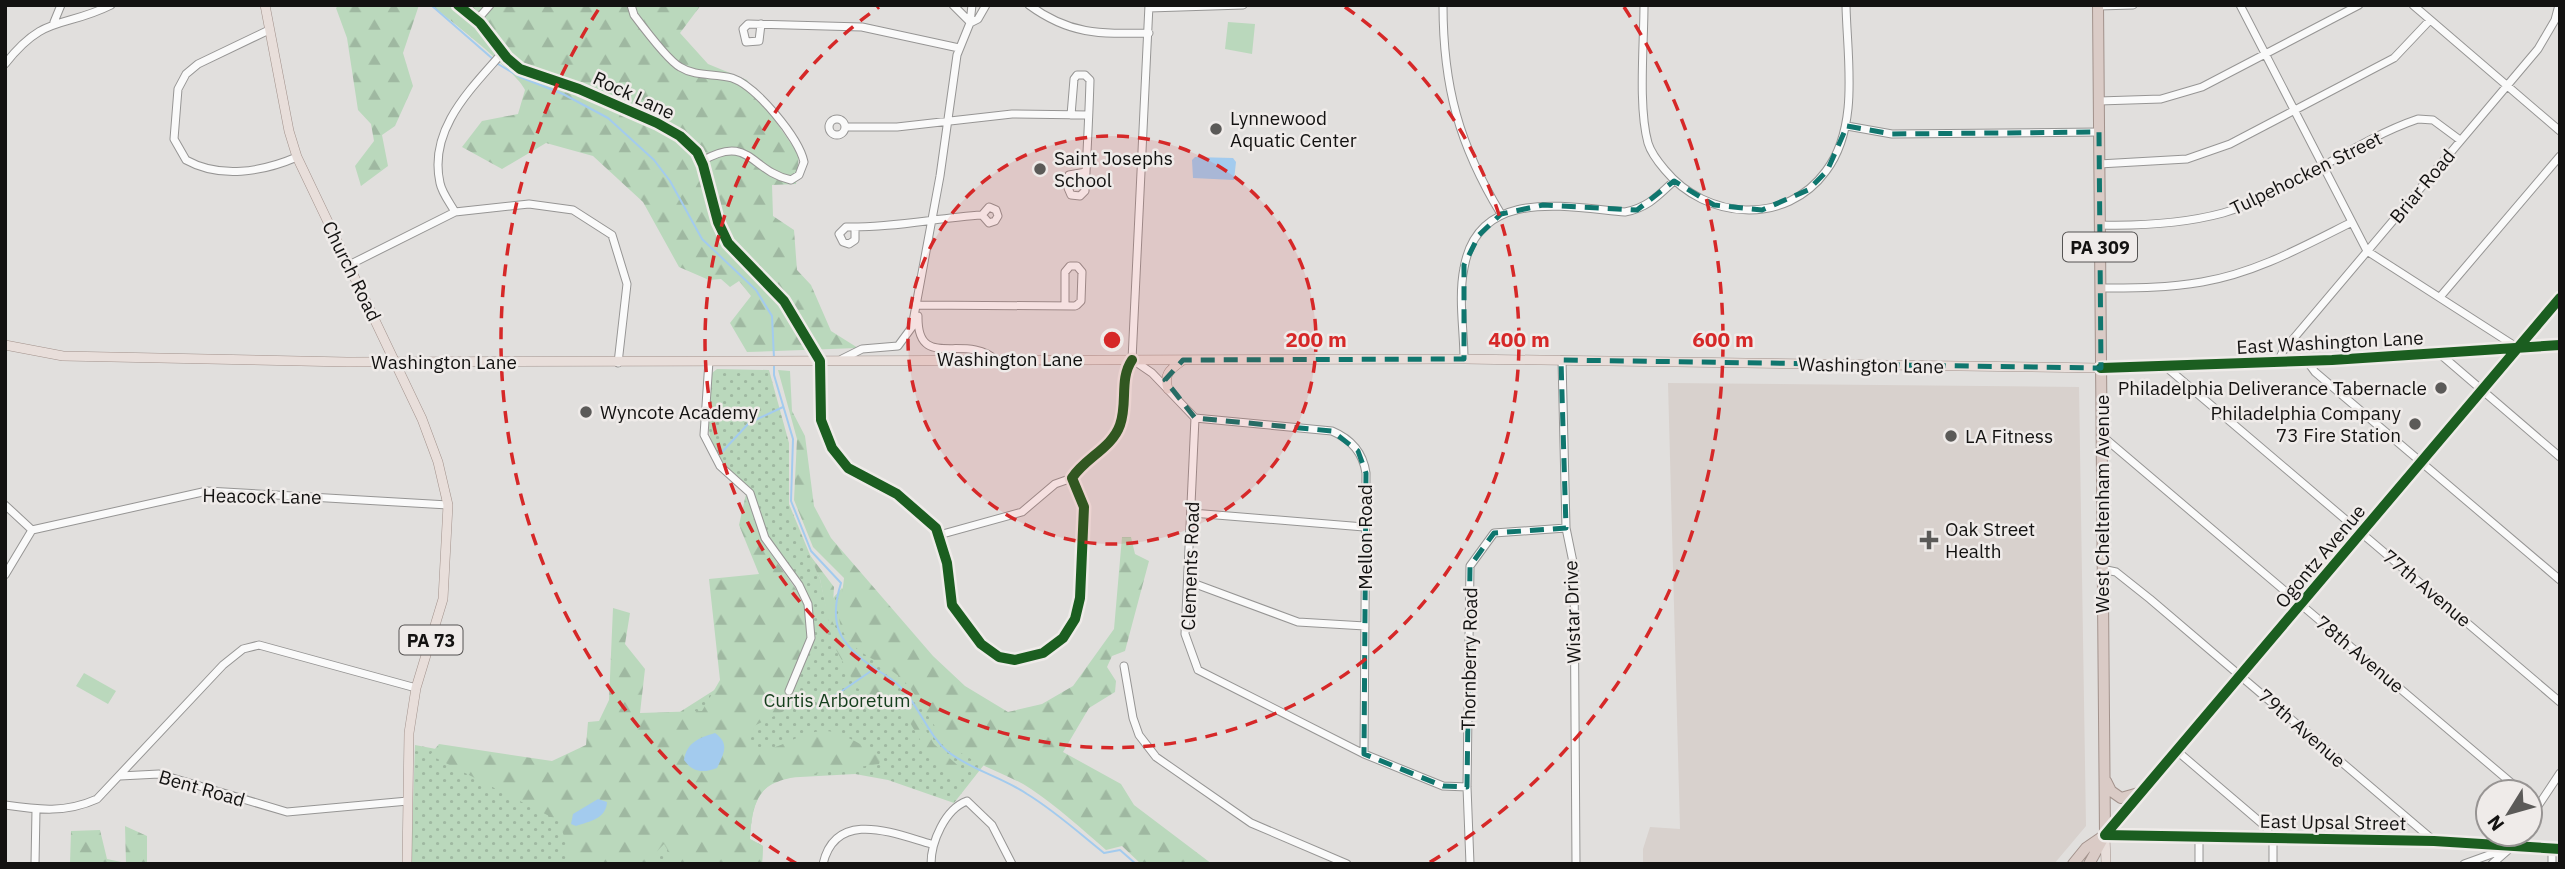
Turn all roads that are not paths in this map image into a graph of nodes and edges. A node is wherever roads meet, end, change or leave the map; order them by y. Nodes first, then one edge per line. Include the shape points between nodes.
1 (61, 5) edge
2 (111, 5) edge
3 (265, 5) edge
4 (458, 5) edge
5 (490, 5) edge
6 (631, 5) edge
7 (953, 5) edge
8 (972, 5) edge
9 (986, 5) edge
10 (1029, 5) edge
11 (1243, 5) edge
12 (1443, 5) edge
13 (1644, 5) edge
14 (1846, 5) edge
15 (2133, 5) edge
16 (2239, 5) edge
17 (2359, 5) edge
18 (2413, 5) edge
19 (2559, 5) edge
20 (2098, 6) edge
21 (1149, 7) edge
22 (477, 20) junction
23 (2430, 20) junction
24 (54, 22) junction
25 (970, 23) junction
26 (761, 24) dead end
27 (269, 30) junction
28 (1149, 33) junction
29 (959, 48) junction
30 (501, 54) junction
31 (2265, 54) junction
32 (5, 64) edge
33 (2507, 85) junction
34 (2099, 101) junction
35 (2294, 111) junction
36 (1071, 114) junction
37 (1087, 115) junction
38 (947, 123) junction
39 (1847, 126) junction
40 (845, 127) dead end
41 (2560, 131) edge
42 (2099, 132) junction
43 (2460, 140) junction
44 (2560, 156) edge
45 (297, 157) junction
46 (702, 161) junction
47 (2099, 164) junction
48 (2323, 166) junction
49 (1086, 172) dead end
50 (1674, 181) junction
51 (455, 212) junction
52 (1501, 214) junction
53 (982, 215) dead end
54 (932, 218) junction
55 (2351, 222) junction
56 (2100, 225) junction
57 (855, 228) dead end
58 (2367, 251) junction
59 (349, 265) junction
60 (2100, 288) junction
61 (2440, 297) junction
62 (2560, 298) edge
63 (918, 305) junction
64 (1065, 306) junction
65 (5, 345) edge
66 (2560, 345) edge
67 (2518, 348) junction
68 (2440, 354) junction
69 (1464, 359) junction
70 (841, 360) junction
71 (996, 360) junction
72 (1132, 360) junction
73 (1183, 360) junction
74 (1562, 360) junction
75 (394, 361) junction
76 (820, 361) junction
77 (2307, 361) junction
78 (709, 362) junction
79 (2278, 362) junction
80 (618, 363) junction
81 (2165, 366) junction
82 (2101, 368) junction
83 (1168, 389) junction
84 (2482, 390) junction
85 (1195, 418) junction
86 (2101, 435) junction
87 (2560, 457) edge
88 (2422, 462) junction
89 (1072, 478) junction
90 (5, 505) edge
91 (448, 505) junction
92 (1192, 513) junction
93 (1364, 527) junction
94 (1566, 528) junction
95 (32, 530) junction
96 (2362, 533) junction
97 (939, 535) junction
98 (2102, 569) junction
99 (5, 575) edge
100 (2560, 580) edge
101 (1190, 582) junction
102 (2301, 604) junction
103 (1365, 626) junction
104 (1124, 666) dead end
105 (2241, 676) junction
106 (416, 688) junction
107 (789, 691) dead end
108 (2560, 702) edge
109 (2177, 751) junction
110 (1364, 754) junction
111 (2560, 773) edge
112 (119, 776) junction
113 (2506, 778) edge
114 (2105, 780) junction
115 (1467, 787) junction
116 (2143, 792) junction
117 (2544, 797) edge
118 (408, 801) junction
119 (5, 805) edge
120 (36, 810) junction
121 (2105, 835) junction
122 (2199, 838) junction
123 (2272, 839) junction
124 (2434, 841) junction
125 (932, 844) junction
126 (2474, 844) edge
127 (2508, 848) edge
128 (2510, 848) edge
129 (2534, 848) edge
130 (2556, 849) edge
131 (2502, 855) junction
132 (36, 864) edge
133 (407, 864) edge
134 (823, 864) edge
135 (931, 864) edge
136 (1012, 864) edge
137 (1347, 864) edge
138 (1470, 864) edge
139 (1576, 864) edge
140 (2073, 864) edge
141 (2089, 864) edge
142 (2106, 864) edge
143 (2199, 864) edge
144 (2273, 864) edge
145 (2463, 864) edge
146 (2492, 864) edge
147 (2500, 864) edge
148 (2552, 864) edge

1 - 24 street
2 - 24 street
3 - 27 main road, Church Road
4 - 22 street, Rock Lane
5 - 22 street
6 - 46 street via 634,15 677,66 729,77 751,89 786,131 804,162 799,175 791,180 738,150 722,150
7 - 25 street
8 - 25 street
9 - 25 street
10 - 28 street via 1081,32
11 - 21 street
12 - 52 street via 1447,78 1467,151
13 - 50 street via 1644,122 1649,146
14 - 39 street
15 - 20 street
16 - 31 street
17 - 31 street
18 - 23 street
19 - 33 street, Briar Road via 2545,39
20 - 34 highway, West Cheltenham Avenue / PA 309
21 - 28 street
22 - 30 street, Rock Lane
23 - 33 street
23 - 35 street via 2394,58
24 - 32 street via 19,47
25 - 29 street
26 - 29 street via 862,27
27 - 45 main road, Church Road
27 - 45 street via 198,64 187,74 178,89 174,139 186,160 214,172 262,170
28 - 72 street
29 - 38 street
30 - 46 street, Rock Lane via 520,69 579,89 668,129 689,143
30 - 51 street via 448,121 438,164 440,186
31 - 34 street via 2186,93 2150,100
31 - 35 street
33 - 41 street
33 - 43 street, Briar Road
34 - 42 highway, West Cheltenham Avenue / PA 309
35 - 47 street via 2238,140 2187,159
35 - 48 street
36 - 37 street
36 - 37 street via 1074,79 1079,74 1090,80
36 - 38 street via 1012,114
37 - 49 street
38 - 40 street
38 - 54 street
39 - 42 street via 1892,134
39 - 50 street via 1827,171 1808,190 1775,206 1737,211 1714,205
42 - 47 highway, West Cheltenham Avenue / PA 309
43 - 48 street, Tulpehocken Street via 2433,120 2418,119
43 - 58 street, Briar Road
44 - 61 street
45 - 59 main road, Church Road
46 - 76 street, Rock Lane via 728,243 783,301
47 - 56 highway, West Cheltenham Avenue / PA 309
48 - 55 street
48 - 56 street, Tulpehocken Street via 2224,213 2164,224
50 - 52 street via 1637,210 1543,205
51 - 59 street
51 - 80 street via 528,204 573,210 612,235 627,284
52 - 69 street via 1479,235 1464,265
53 - 54 street
54 - 57 street
54 - 63 street
55 - 58 street
55 - 60 street via 2269,262 2221,278 2171,286
56 - 60 highway, West Cheltenham Avenue / PA 309
58 - 61 street
58 - 79 street, Briar Road
59 - 75 main road, Church Road
60 - 82 highway, West Cheltenham Avenue / PA 309
61 - 67 street
62 - 67 main road, Ogontz Avenue
63 - 64 street
63 - 70 street via 907,337 898,346 862,349
63 - 71 street via 918,335 925,344 981,349
64 - 64 street via 1080,303 1082,272 1077,267 1070,266 1065,272
65 - 75 main road, Washington Lane via 63,356 111,358
66 - 67 main road, East Washington Lane
67 - 68 main road, East Washington Lane
67 - 84 main road, Ogontz Avenue
68 - 77 main road, East Washington Lane
68 - 84 street
69 - 73 main road, Washington Lane
69 - 74 main road, Washington Lane
70 - 71 main road, Washington Lane
70 - 76 main road, Washington Lane
71 - 72 main road, Washington Lane
72 - 73 main road, Washington Lane
72 - 83 street
72 - 89 street via 1125,370 1122,418 1116,433
73 - 83 main road via 1167,372
74 - 82 main road, Washington Lane
74 - 94 street, Wistar Drive
75 - 80 main road, Washington Lane
75 - 91 main road, Church Road / PA 73 via 422,419
76 - 78 main road, Washington Lane
76 - 97 street via 821,420 837,456 852,471 915,507
77 - 79 main road, East Washington Lane
77 - 88 street
78 - 80 main road, Washington Lane
78 - 107 street via 704,435 720,466 750,494 765,538 808,604 811,638
79 - 81 main road, East Washington Lane
81 - 82 main road, East Washington Lane
81 - 96 street, 77th Avenue
82 - 86 highway, West Cheltenham Avenue / PA 309
83 - 85 street
84 - 87 street
84 - 88 main road, Ogontz Avenue
85 - 92 street, Clements Road
85 - 93 street, Mellon Road via 1317,428 1339,434 1364,462
86 - 98 highway, West Cheltenham Avenue / PA 309
86 - 102 street, 78th Avenue
88 - 96 main road, Ogontz Avenue
88 - 100 street
89 - 97 street via 1055,484 1022,512
89 - 97 street via 1084,507 1080,598 1070,629 1060,642 1038,655 1009,660 981,644 951,601
90 - 95 street
91 - 95 street, Heacock Lane via 207,491
91 - 106 main road, Church Road / PA 73 via 443,599
92 - 93 street
92 - 101 street, Clements Road
93 - 103 street, Mellon Road
94 - 115 street, Thornberry Road via 1494,533 1470,566
94 - 139 street, Wistar Drive via 1574,567
95 - 99 street
96 - 102 main road, Ogontz Avenue
96 - 108 street, 77th Avenue
98 - 105 street, 79th Avenue via 2116,572
98 - 114 highway, West Cheltenham Avenue / PA 309
101 - 103 street via 1298,622
101 - 110 street, Clements Road via 1185,634 1198,670
102 - 105 main road, Ogontz Avenue
102 - 113 street, 78th Avenue
103 - 110 street, Mellon Road
104 - 137 street via 1133,718 1156,757 1251,823
105 - 109 main road, Ogontz Avenue
105 - 124 street, 79th Avenue
106 - 112 street via 259,645 243,649
106 - 118 main road, Church Road / PA 73 via 409,733
109 - 116 main road, Ogontz Avenue
109 - 123 street via 2262,823
110 - 115 street, Clements Road via 1443,786
111 - 117 street
112 - 118 street, Bent Road via 159,774 287,812
112 - 120 street via 97,799 77,808
114 - 116 highway via 2121,798
114 - 121 highway, West Cheltenham Avenue / PA 309
115 - 138 street, Thornberry Road
116 - 121 main road, Ogontz Avenue
118 - 133 main road, Church Road / PA 73
119 - 120 street
120 - 132 street
121 - 122 street, East Upsal Street
121 - 140 highway, Ogontz Avenue
121 - 141 highway, Ogontz Avenue / PA 309
121 - 142 main road
122 - 123 street, East Upsal Street
122 - 143 street
123 - 124 street, East Upsal Street
123 - 144 street
124 - 126 street, East Upsal Street
125 - 134 street via 863,828 836,840
125 - 135 street
125 - 136 street via 960,804 967,801 992,825
127 - 145 street
128 - 131 street
129 - 130 street, East Upsal Street
130 - 148 street
131 - 146 street
131 - 147 street

